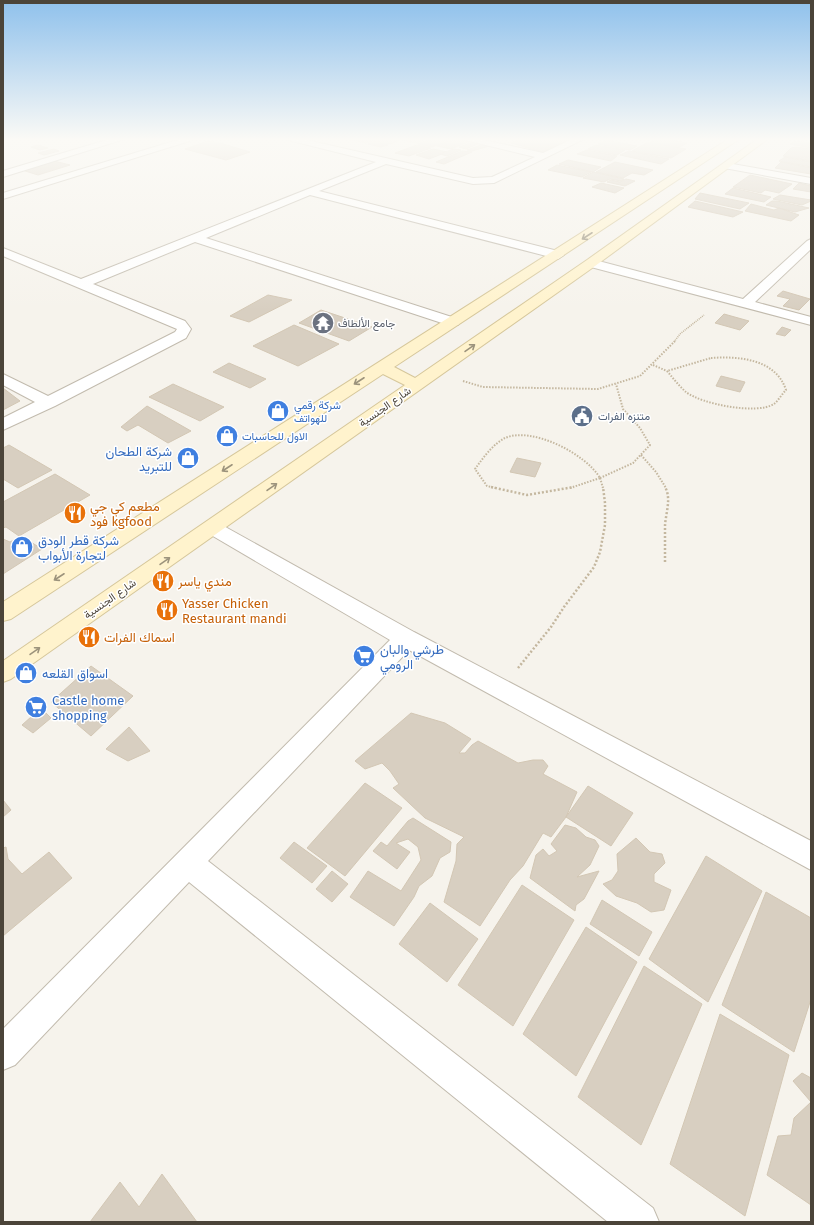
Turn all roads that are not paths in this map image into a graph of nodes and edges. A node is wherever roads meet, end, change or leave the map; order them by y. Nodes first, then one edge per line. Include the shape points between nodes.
1 (301, 195) edge
2 (322, 195) edge
3 (649, 195) edge
4 (686, 195) edge
5 (195, 238) junction
6 (809, 248) edge
7 (4, 252) edge
8 (558, 255) junction
9 (591, 263) junction
10 (81, 284) junction
11 (745, 304) junction
12 (811, 321) edge
13 (454, 322) junction
14 (414, 347) junction
15 (451, 361) junction
16 (381, 367) junction
17 (3, 379) edge
18 (417, 385) junction
19 (49, 402) junction
20 (3, 425) edge
21 (213, 528) junction
22 (3, 613) edge
23 (406, 638) junction
24 (3, 673) edge
25 (811, 856) edge
26 (188, 863) junction
27 (3, 1053) edge
28 (639, 1222) edge

1 - 5 street
2 - 8 street
3 -> 8 main road
4 - 9 main road, شارع الجنسية
5 - 10 street
5 - 13 street
6 - 11 street
7 - 10 street
8 - 13 main road
9 - 11 street
15 -> 9 main road, شارع الجنسية
10 - 19 street via 180,324 184,329 181,335
11 - 12 street
13 - 14 main road
14 - 15 main road
14 - 16 main road
15 - 18 main road, شارع الجنسية
16 - 18 main road
16 -> 22 main road
17 - 19 street
21 -> 18 main road, شارع الجنسية
19 - 20 street
21 - 23 street
24 -> 21 main road, شارع الجنسية
23 - 25 street
23 - 26 street
26 - 27 street
26 - 28 street

